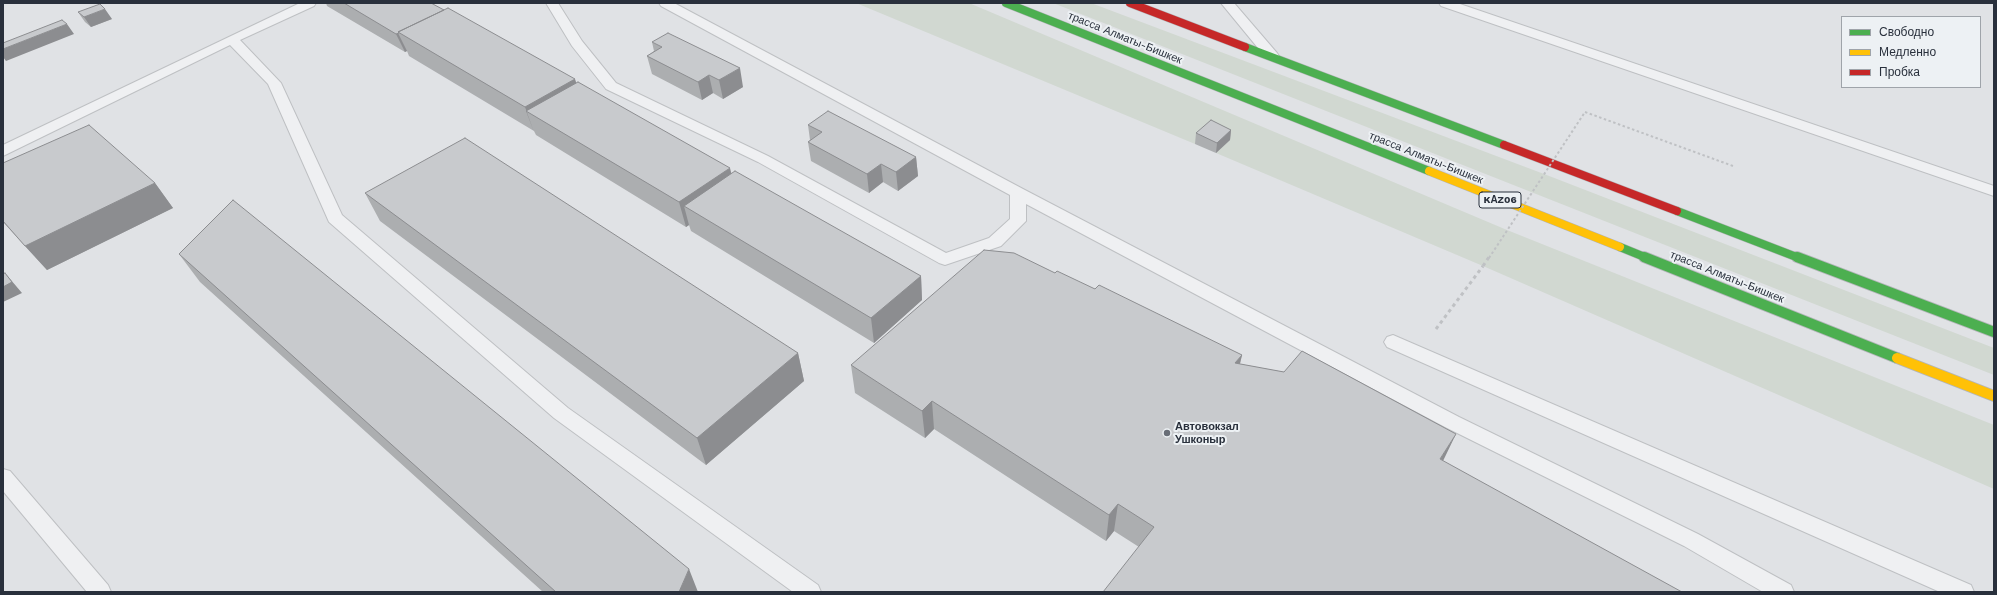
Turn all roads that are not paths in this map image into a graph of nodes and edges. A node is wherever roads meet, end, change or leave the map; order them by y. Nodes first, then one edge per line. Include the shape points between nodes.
1 (310, 3) edge
2 (552, 3) edge
3 (665, 3) edge
4 (1006, 3) edge
5 (1130, 3) edge
6 (1226, 3) edge
7 (1445, 3) edge
8 (232, 39) junction
9 (1272, 56) junction
10 (3, 151) edge
11 (1994, 191) edge
12 (1018, 193) junction
13 (1994, 332) edge
14 (1393, 342) dead end
15 (1994, 396) edge
16 (3, 477) edge
17 (100, 592) edge
18 (810, 592) edge
19 (1783, 592) edge
20 (1963, 592) edge

1 - 8 lane
2 - 12 lane via 577,43 611,86 763,159 945,259 995,242 1018,221
3 - 12 lane
4 - 15 highway, трасса Алматы-Бишкек / KАZ06
5 - 9 highway
6 - 9 lane
7 - 11 lane
8 - 10 lane
8 - 18 lane via 274,83 335,218 562,413
9 - 13 highway via 1323,78
12 - 19 lane via 1452,422 1691,540
14 - 20 lane
16 - 17 lane

